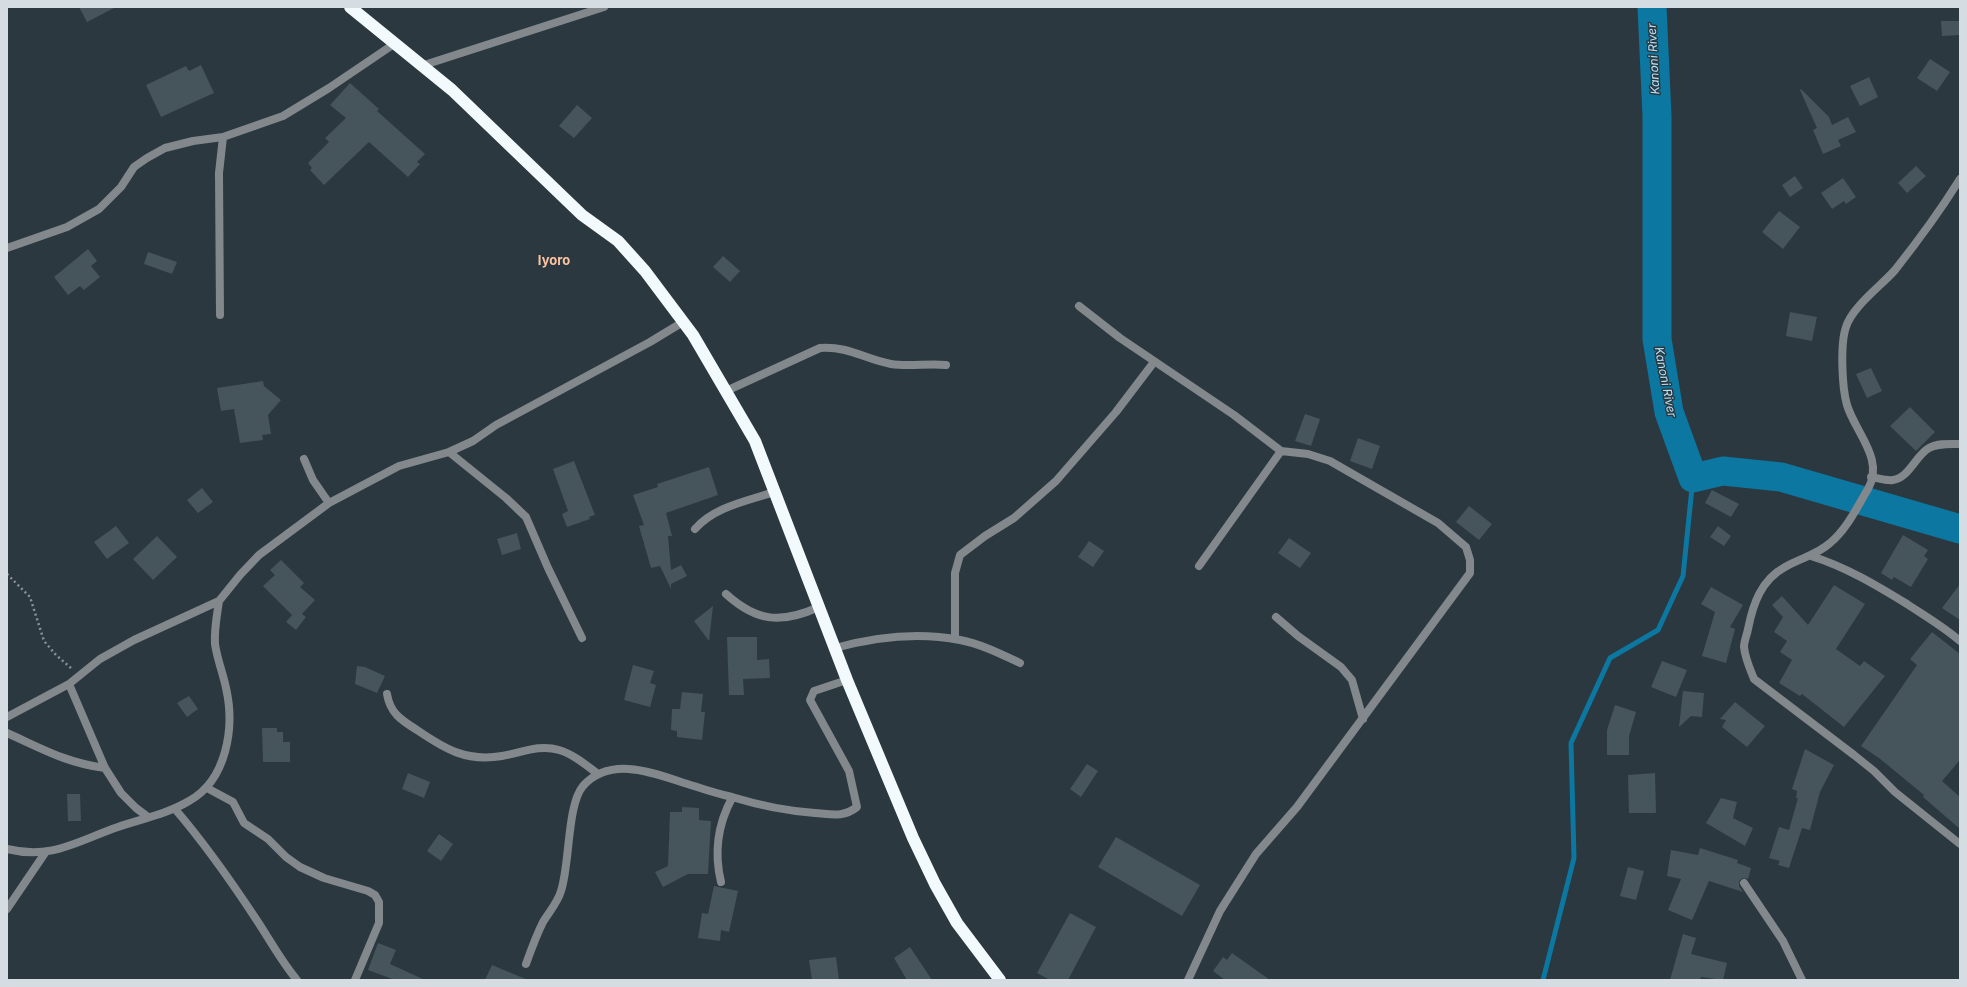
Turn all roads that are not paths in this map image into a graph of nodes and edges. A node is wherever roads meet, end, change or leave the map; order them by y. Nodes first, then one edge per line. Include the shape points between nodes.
1 (350, 7) edge
2 (604, 7) edge
3 (394, 44) junction
4 (421, 66) junction
5 (223, 137) junction
6 (1960, 179) edge
7 (7, 248) edge
8 (1079, 306) dead end
9 (220, 314) dead end
10 (682, 322) junction
11 (1154, 362) junction
12 (946, 365) dead end
13 (726, 390) junction
14 (1960, 444) edge
15 (1281, 451) junction
16 (449, 452) junction
17 (304, 459) dead end
18 (1871, 477) junction
19 (774, 492) junction
20 (329, 503) junction
21 (695, 529) dead end
22 (1811, 556) junction
23 (1199, 566) dead end
24 (726, 594) dead end
25 (219, 601) junction
26 (819, 607) junction
27 (1276, 617) dead end
28 (582, 638) dead end
29 (955, 639) junction
30 (1960, 641) edge
31 (835, 648) junction
32 (1020, 663) dead end
33 (848, 680) junction
34 (69, 684) junction
35 (387, 694) dead end
36 (7, 717) edge
37 (1363, 719) junction
38 (7, 733) edge
39 (104, 768) junction
40 (598, 774) junction
41 (207, 788) junction
42 (732, 798) junction
43 (175, 809) junction
44 (148, 817) junction
45 (1960, 844) edge
46 (7, 849) edge
47 (45, 853) junction
48 (721, 882) dead end
49 (1744, 883) dead end
50 (7, 909) edge
51 (526, 964) dead end
52 (297, 980) edge
53 (355, 980) edge
54 (1000, 980) edge
55 (1188, 980) edge
56 (1802, 980) edge

1 - 3 highway
2 - 4 street
3 - 4 highway
3 - 5 street via 283,116
4 - 10 highway via 452,90 582,215 618,242 645,271
5 - 7 street via 166,148 134,166 121,187 99,209 67,227
5 - 9 street via 219,173
6 - 18 street via 1894,271 1852,315 1846,326 1843,345 1847,404 1856,429 1869,448 1874,466
8 - 11 street
10 - 13 highway via 693,334
10 - 16 street via 496,425 473,441
11 - 15 street via 1234,415
11 - 29 street via 1116,412 1056,481 1014,518 960,555 955,573
12 - 13 street via 893,364 835,347 820,348
13 - 19 highway via 755,441
14 - 18 street via 1930,447 1905,474 1894,480
15 - 23 street
15 - 37 street via 1308,454 1330,461 1398,499 1438,523 1466,547 1470,560 1470,573
16 - 20 street via 399,466
16 - 28 street via 526,517
17 - 20 street via 313,480
18 - 22 street via 1870,486 1845,527 1831,543
19 - 21 street via 720,510 703,520
19 - 26 highway
20 - 25 street via 259,555
22 - 30 street via 1835,564 1862,578 1929,618
22 - 45 street via 1785,567 1767,580 1756,599 1744,646 1747,664 1754,679 1859,759 1895,792
24 - 26 street via 740,607 760,616 791,617
25 - 34 street via 134,640 100,659
25 - 41 street via 215,643 230,716 228,740 219,767
26 - 31 highway
27 - 37 street via 1341,667 1352,680
29 - 31 street via 929,636 892,638 860,641
29 - 32 street via 990,649
31 - 33 highway
33 - 42 street via 814,691 810,700 849,771 857,807 840,816 797,812
33 - 54 highway via 913,838 935,884 958,923
34 - 36 street
34 - 39 street
35 - 40 street via 389,706 402,720 439,745 462,755 485,758 529,749 559,750
37 - 55 street via 1297,807 1252,860 1220,911
38 - 39 street via 56,756 85,766
39 - 44 street via 121,793
40 - 42 street via 618,769 658,773
40 - 51 street via 583,786 573,808 568,865 561,893 543,923
41 - 43 street
41 - 53 street via 233,802 244,823 268,839 300,867 375,895 379,902 379,923
42 - 48 street via 724,812 719,831 718,870
43 - 44 street
43 - 52 street via 209,850
44 - 47 street
46 - 47 street
47 - 50 street
49 - 56 street via 1783,941

